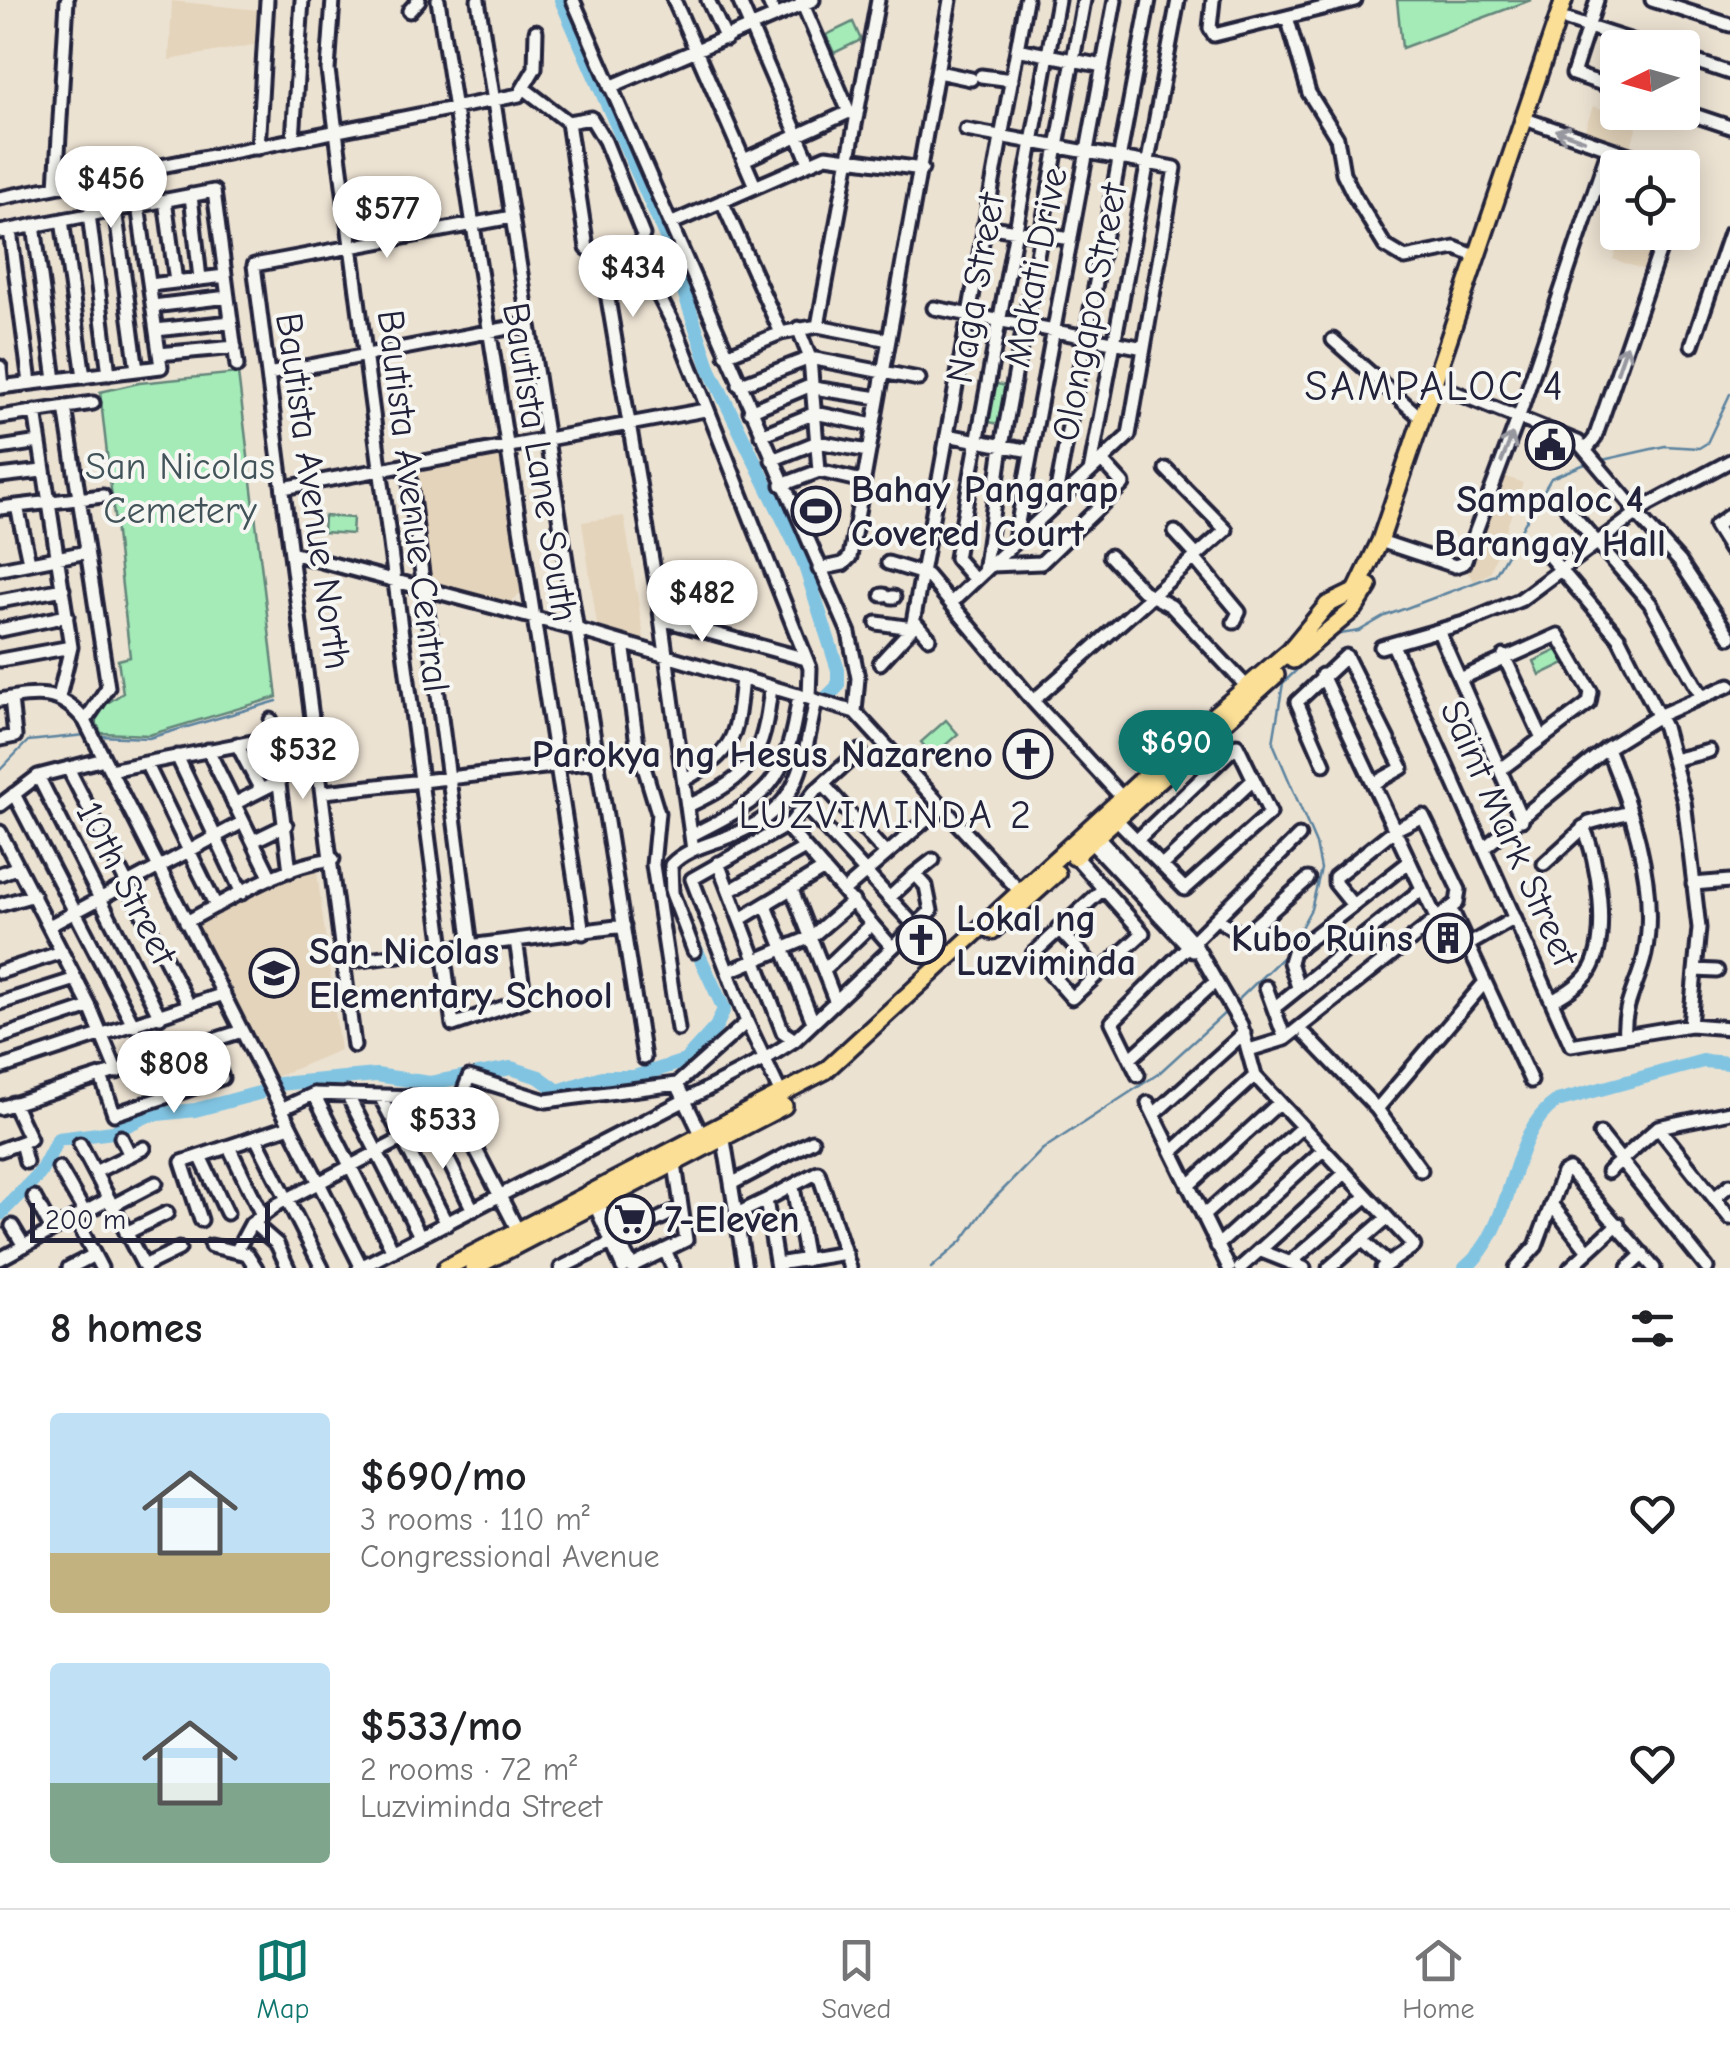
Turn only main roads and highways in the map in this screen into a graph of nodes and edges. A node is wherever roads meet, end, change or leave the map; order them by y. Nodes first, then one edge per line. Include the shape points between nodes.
1 (1564, 0) edge
2 (1574, 0) edge
3 (1527, 120) junction
4 (1436, 384) junction
5 (1383, 542) junction
6 (1126, 802) junction
7 (1090, 835) junction
8 (1024, 896) junction
9 (722, 1132) junction
10 (595, 1201) junction
11 (480, 1266) edge
12 (446, 1268) edge

1 - 3 main road
2 - 3 main road
3 - 4 main road
3 - 4 main road
4 - 5 main road
4 - 5 main road
5 - 6 main road via 1356,591 1326,605 1308,634
6 - 7 main road
6 - 7 main road via 1116,820
7 - 8 main road
8 - 9 main road via 825,1072
8 - 9 main road via 822,1086
9 - 10 main road via 675,1164
9 - 10 main road via 702,1136
10 - 11 main road
10 - 12 main road

